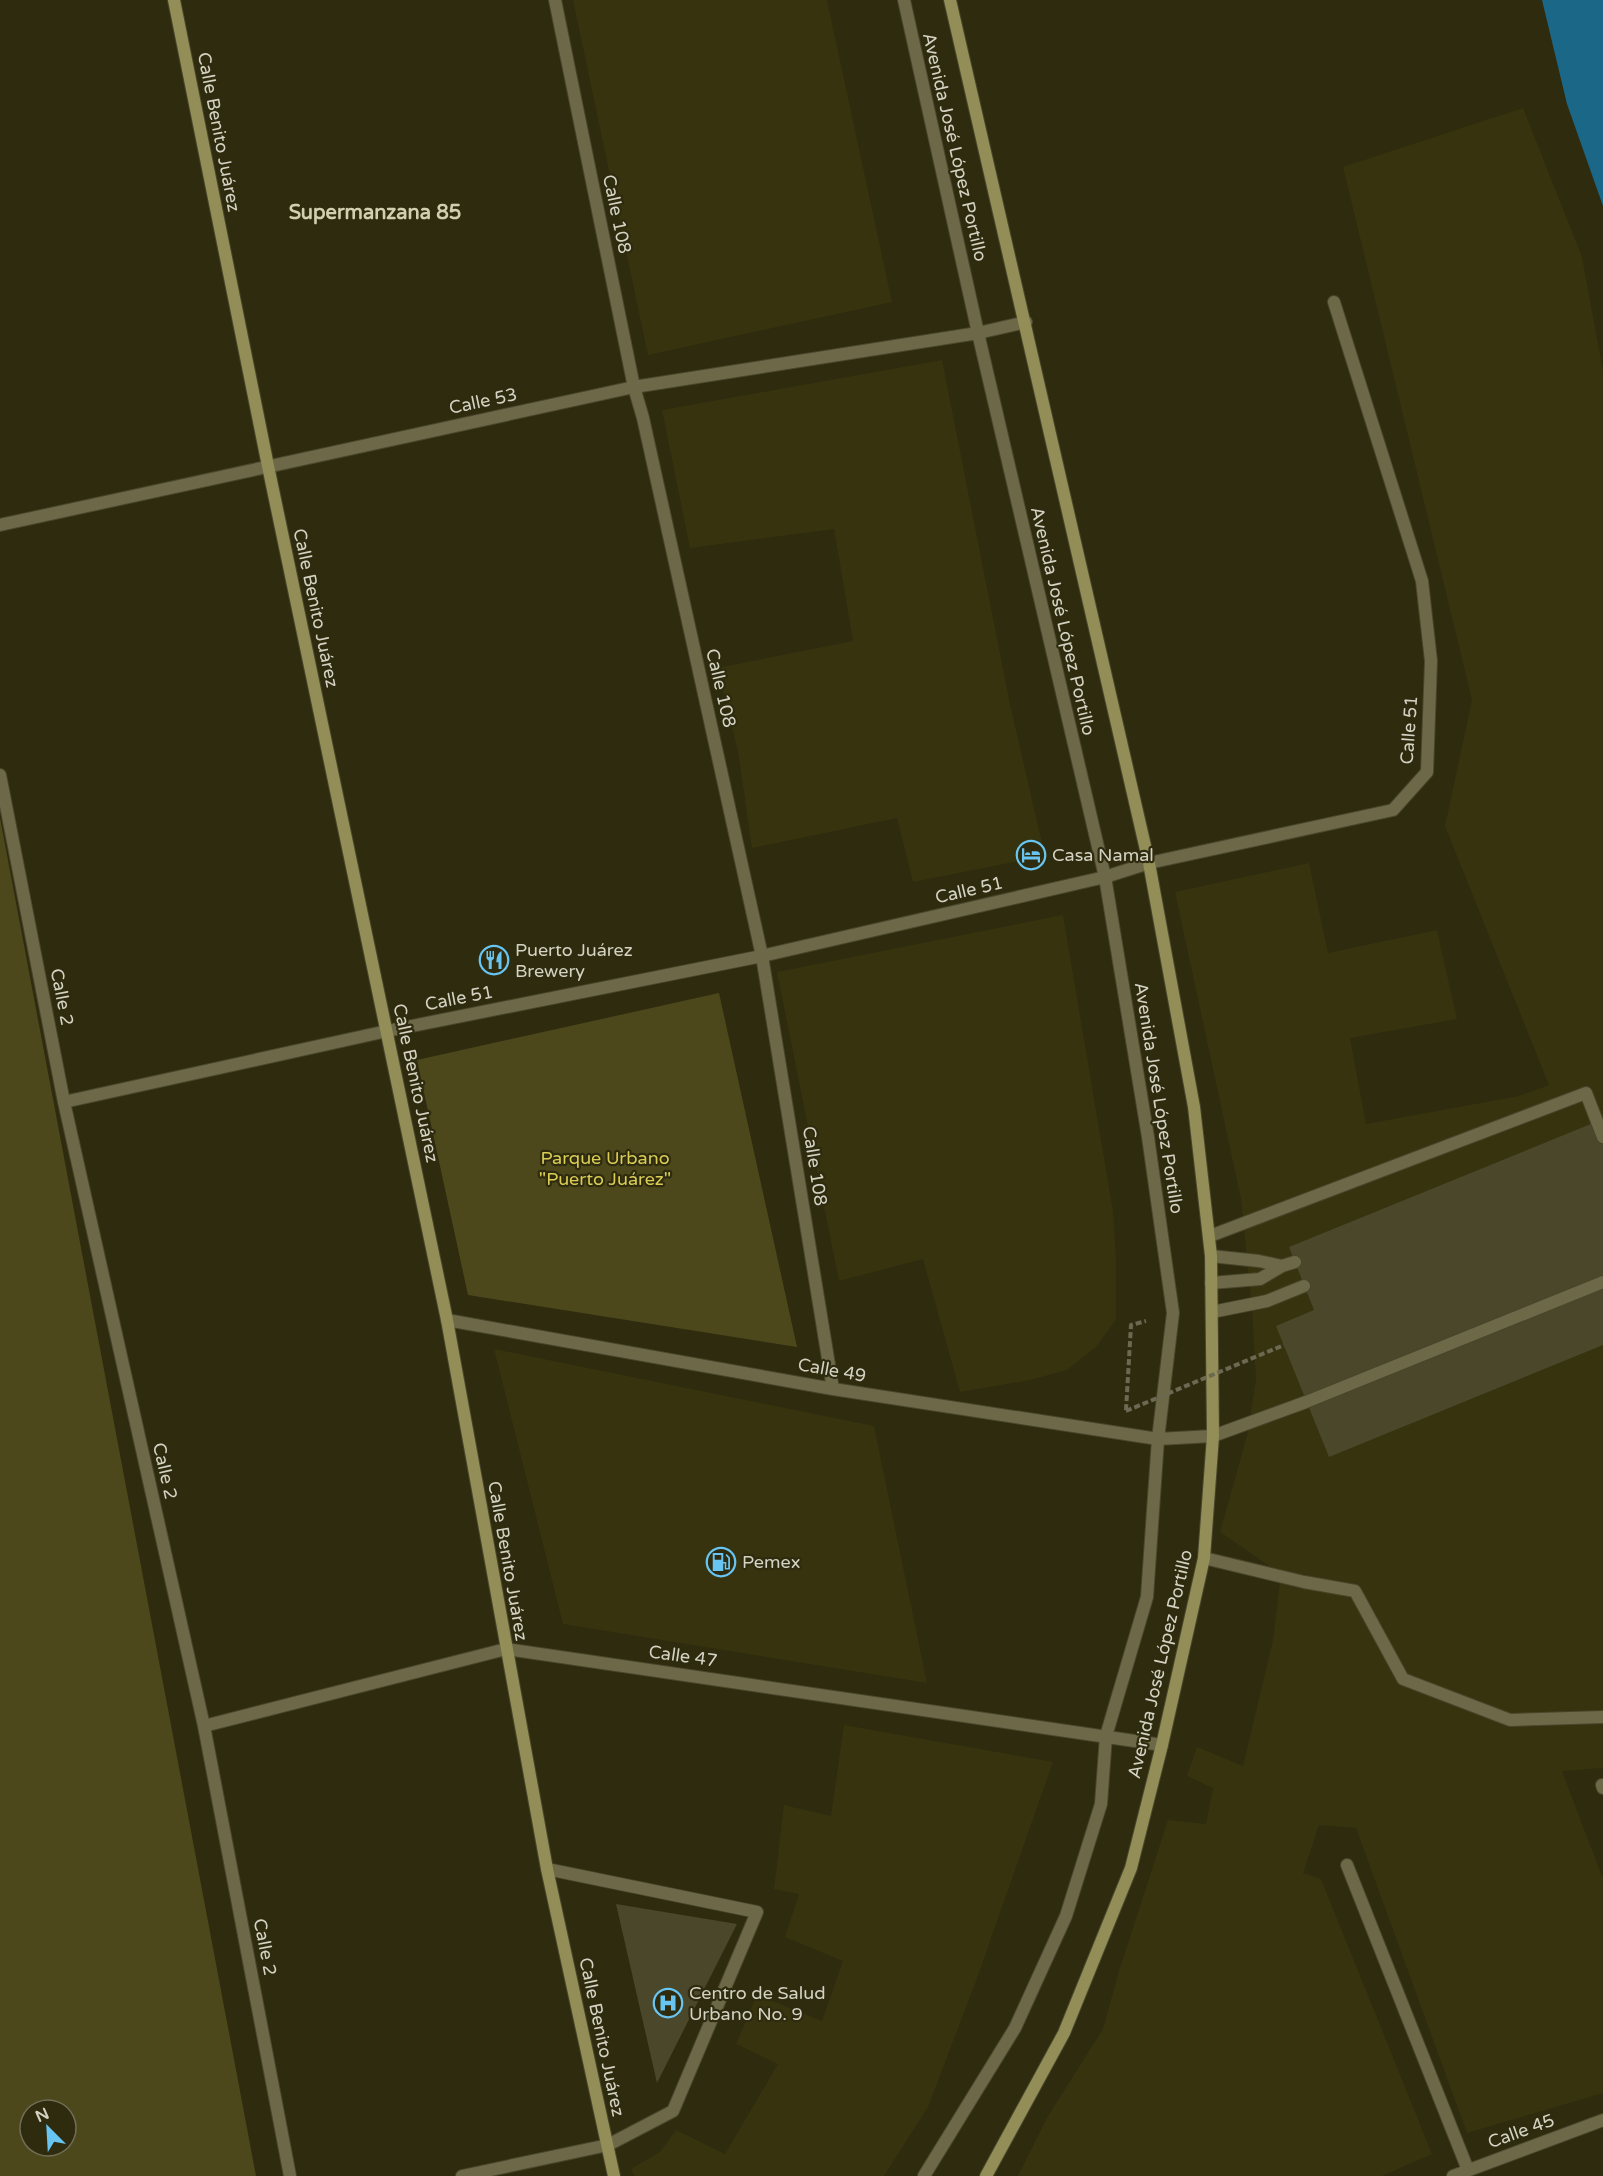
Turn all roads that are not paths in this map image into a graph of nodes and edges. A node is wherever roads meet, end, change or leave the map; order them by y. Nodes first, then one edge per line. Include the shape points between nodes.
1 (174, 0) edge
2 (555, 0) edge
3 (903, 0) edge
4 (950, 0) edge
5 (1334, 302) dead end
6 (1026, 322) junction
7 (978, 333) junction
8 (634, 387) junction
9 (268, 466) junction
10 (0, 525) edge
11 (0, 776) edge
12 (1149, 863) junction
13 (1105, 877) junction
14 (762, 956) junction
15 (387, 1031) junction
16 (64, 1102) junction
17 (1603, 1137) edge
18 (1210, 1236) junction
19 (1211, 1256) junction
20 (1295, 1262) dead end
21 (1282, 1266) junction
22 (1603, 1282) edge
23 (1211, 1283) junction
24 (1304, 1286) dead end
25 (1212, 1312) junction
26 (447, 1320) junction
27 (833, 1389) junction
28 (1213, 1436) junction
29 (1158, 1439) junction
30 (1204, 1558) junction
31 (506, 1649) junction
32 (1603, 1717) edge
33 (204, 1725) junction
34 (1106, 1736) junction
35 (1162, 1744) junction
36 (1347, 1865) dead end
37 (547, 1869) junction
38 (1603, 2120) edge
39 (608, 2145) junction
40 (1468, 2170) junction
41 (290, 2176) edge
42 (462, 2176) edge
43 (614, 2176) edge
44 (924, 2176) edge
45 (986, 2176) edge
46 (1453, 2176) edge

1 - 9 main road, Calle Benito Juárez
2 - 8 street, Calle 108
3 - 7 street, Avenida José López Portillo
4 - 6 main road, Avenida José López Portillo
5 - 12 street, Calle 51 via 1422,581 1431,661 1427,772 1393,810
6 - 7 street, Calle 53
6 - 12 main road, Avenida José López Portillo
7 - 8 street, Calle 53
7 - 13 street, Avenida José López Portillo
8 - 9 street, Calle 53
8 - 14 street, Calle 108
9 - 10 street, Calle 53
9 - 15 main road, Calle Benito Juárez
11 - 16 street, Calle 2
12 - 13 street, Calle 51
12 - 18 main road, Avenida José López Portillo via 1194,1107
13 - 14 street, Calle 51
13 - 29 street, Avenida José López Portillo via 1149,1137 1173,1313
14 - 15 street, Calle 51
14 - 27 street, Calle 108
15 - 16 street, Calle 51
15 - 26 main road, Calle Benito Juárez
16 - 33 street, Calle 2
17 - 18 street via 1586,1094
18 - 19 main road, Avenida José López Portillo
19 - 21 street
19 - 23 main road, Avenida José López Portillo
20 - 21 street
21 - 23 street via 1260,1279
22 - 28 street, Calle 49
23 - 25 main road, Avenida José López Portillo
24 - 25 street via 1267,1301
25 - 28 main road, Avenida José López Portillo
26 - 27 street, Calle 49
26 - 31 main road, Calle Benito Juárez
27 - 29 street, Calle 49
28 - 29 street, Calle 49
28 - 30 main road, Avenida José López Portillo
29 - 34 street, Avenida José López Portillo via 1147,1597
30 - 32 street via 1355,1591 1403,1679 1510,1720
30 - 35 main road, Avenida José López Portillo
31 - 33 street, Calle 47
31 - 34 street, Calle 47
31 - 37 main road, Calle Benito Juárez
33 - 41 street, Calle 2
34 - 35 street, Calle 47
34 - 44 street, Avenida José López Portillo via 1101,1804 1066,1916 1015,2028
35 - 45 main road, Avenida José López Portillo via 1131,1868 1068,2022
36 - 40 street
37 - 39 main road, Calle Benito Juárez
37 - 39 street via 757,1912 673,2111
38 - 40 street, Calle 45
39 - 42 street
39 - 43 main road, Calle Benito Juárez
40 - 46 street, Calle 45

